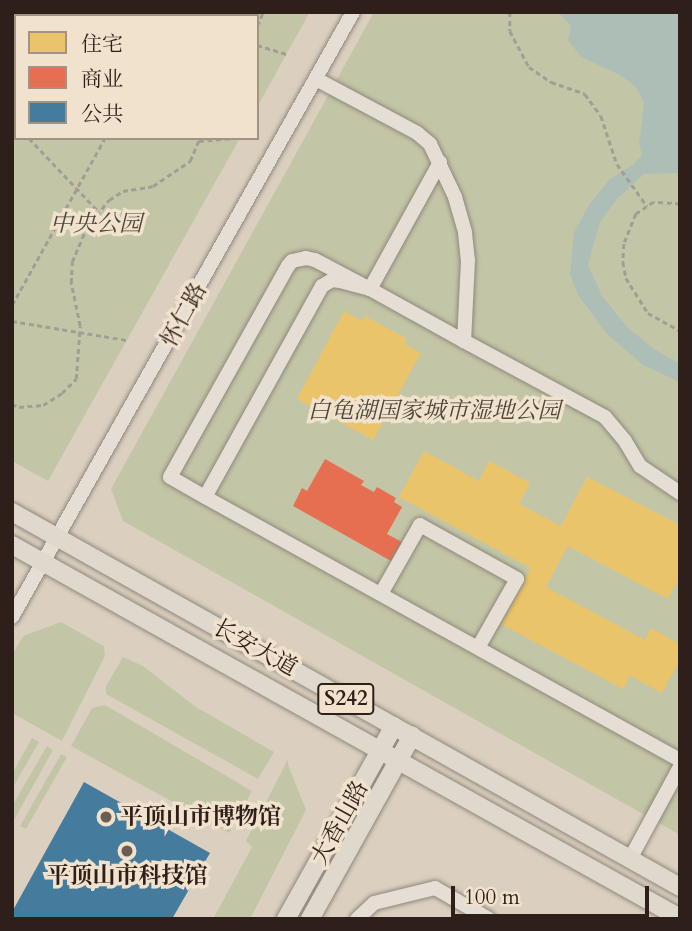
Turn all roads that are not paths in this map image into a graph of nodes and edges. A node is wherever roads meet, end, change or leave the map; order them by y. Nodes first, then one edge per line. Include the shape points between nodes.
1 (353, 12) edge
2 (316, 79) junction
3 (440, 162) junction
4 (370, 289) junction
5 (464, 341) junction
6 (680, 493) edge
7 (205, 497) junction
8 (12, 512) edge
9 (58, 537) junction
10 (12, 545) edge
11 (43, 563) junction
12 (382, 593) junction
13 (12, 617) edge
14 (480, 646) junction
15 (394, 726) junction
16 (412, 736) junction
17 (380, 751) junction
18 (680, 760) edge
19 (398, 761) junction
20 (680, 767) edge
21 (630, 859) junction
22 (680, 887) edge
23 (680, 918) edge
24 (286, 919) edge
25 (310, 919) edge
26 (357, 919) edge
27 (489, 919) edge

1 - 2 street, 怀仁路
2 - 3 street via 417,133
2 - 9 street, 怀仁路
3 - 4 street
3 - 5 street via 465,233
4 - 5 street
4 - 7 street via 332,280 322,286
4 - 7 street via 316,260 292,261 170,477
5 - 6 street via 605,417 640,466
7 - 12 street
8 - 9 main road, 长安大道 / S242
9 - 11 street, 怀仁路
9 - 15 main road, 长安大道 / S242
10 - 11 main road, 长安大道 / S242
11 - 13 street, 怀仁路
11 - 17 main road, 长安大道 / S242
12 - 14 street
12 - 14 street via 420,525 432,531 517,579
14 - 18 street
15 - 16 main road, 长安大道 / S242
15 - 17 main road, 大香山路
16 - 19 main road, 大香山路
16 - 21 main road, 长安大道 / S242
17 - 19 main road, 长安大道 / S242
17 - 24 main road, 大香山路
19 - 23 main road, 长安大道 / S242
19 - 25 main road, 大香山路
20 - 21 street
21 - 22 main road, 长安大道 / S242
26 - 27 street via 374,903 435,888

